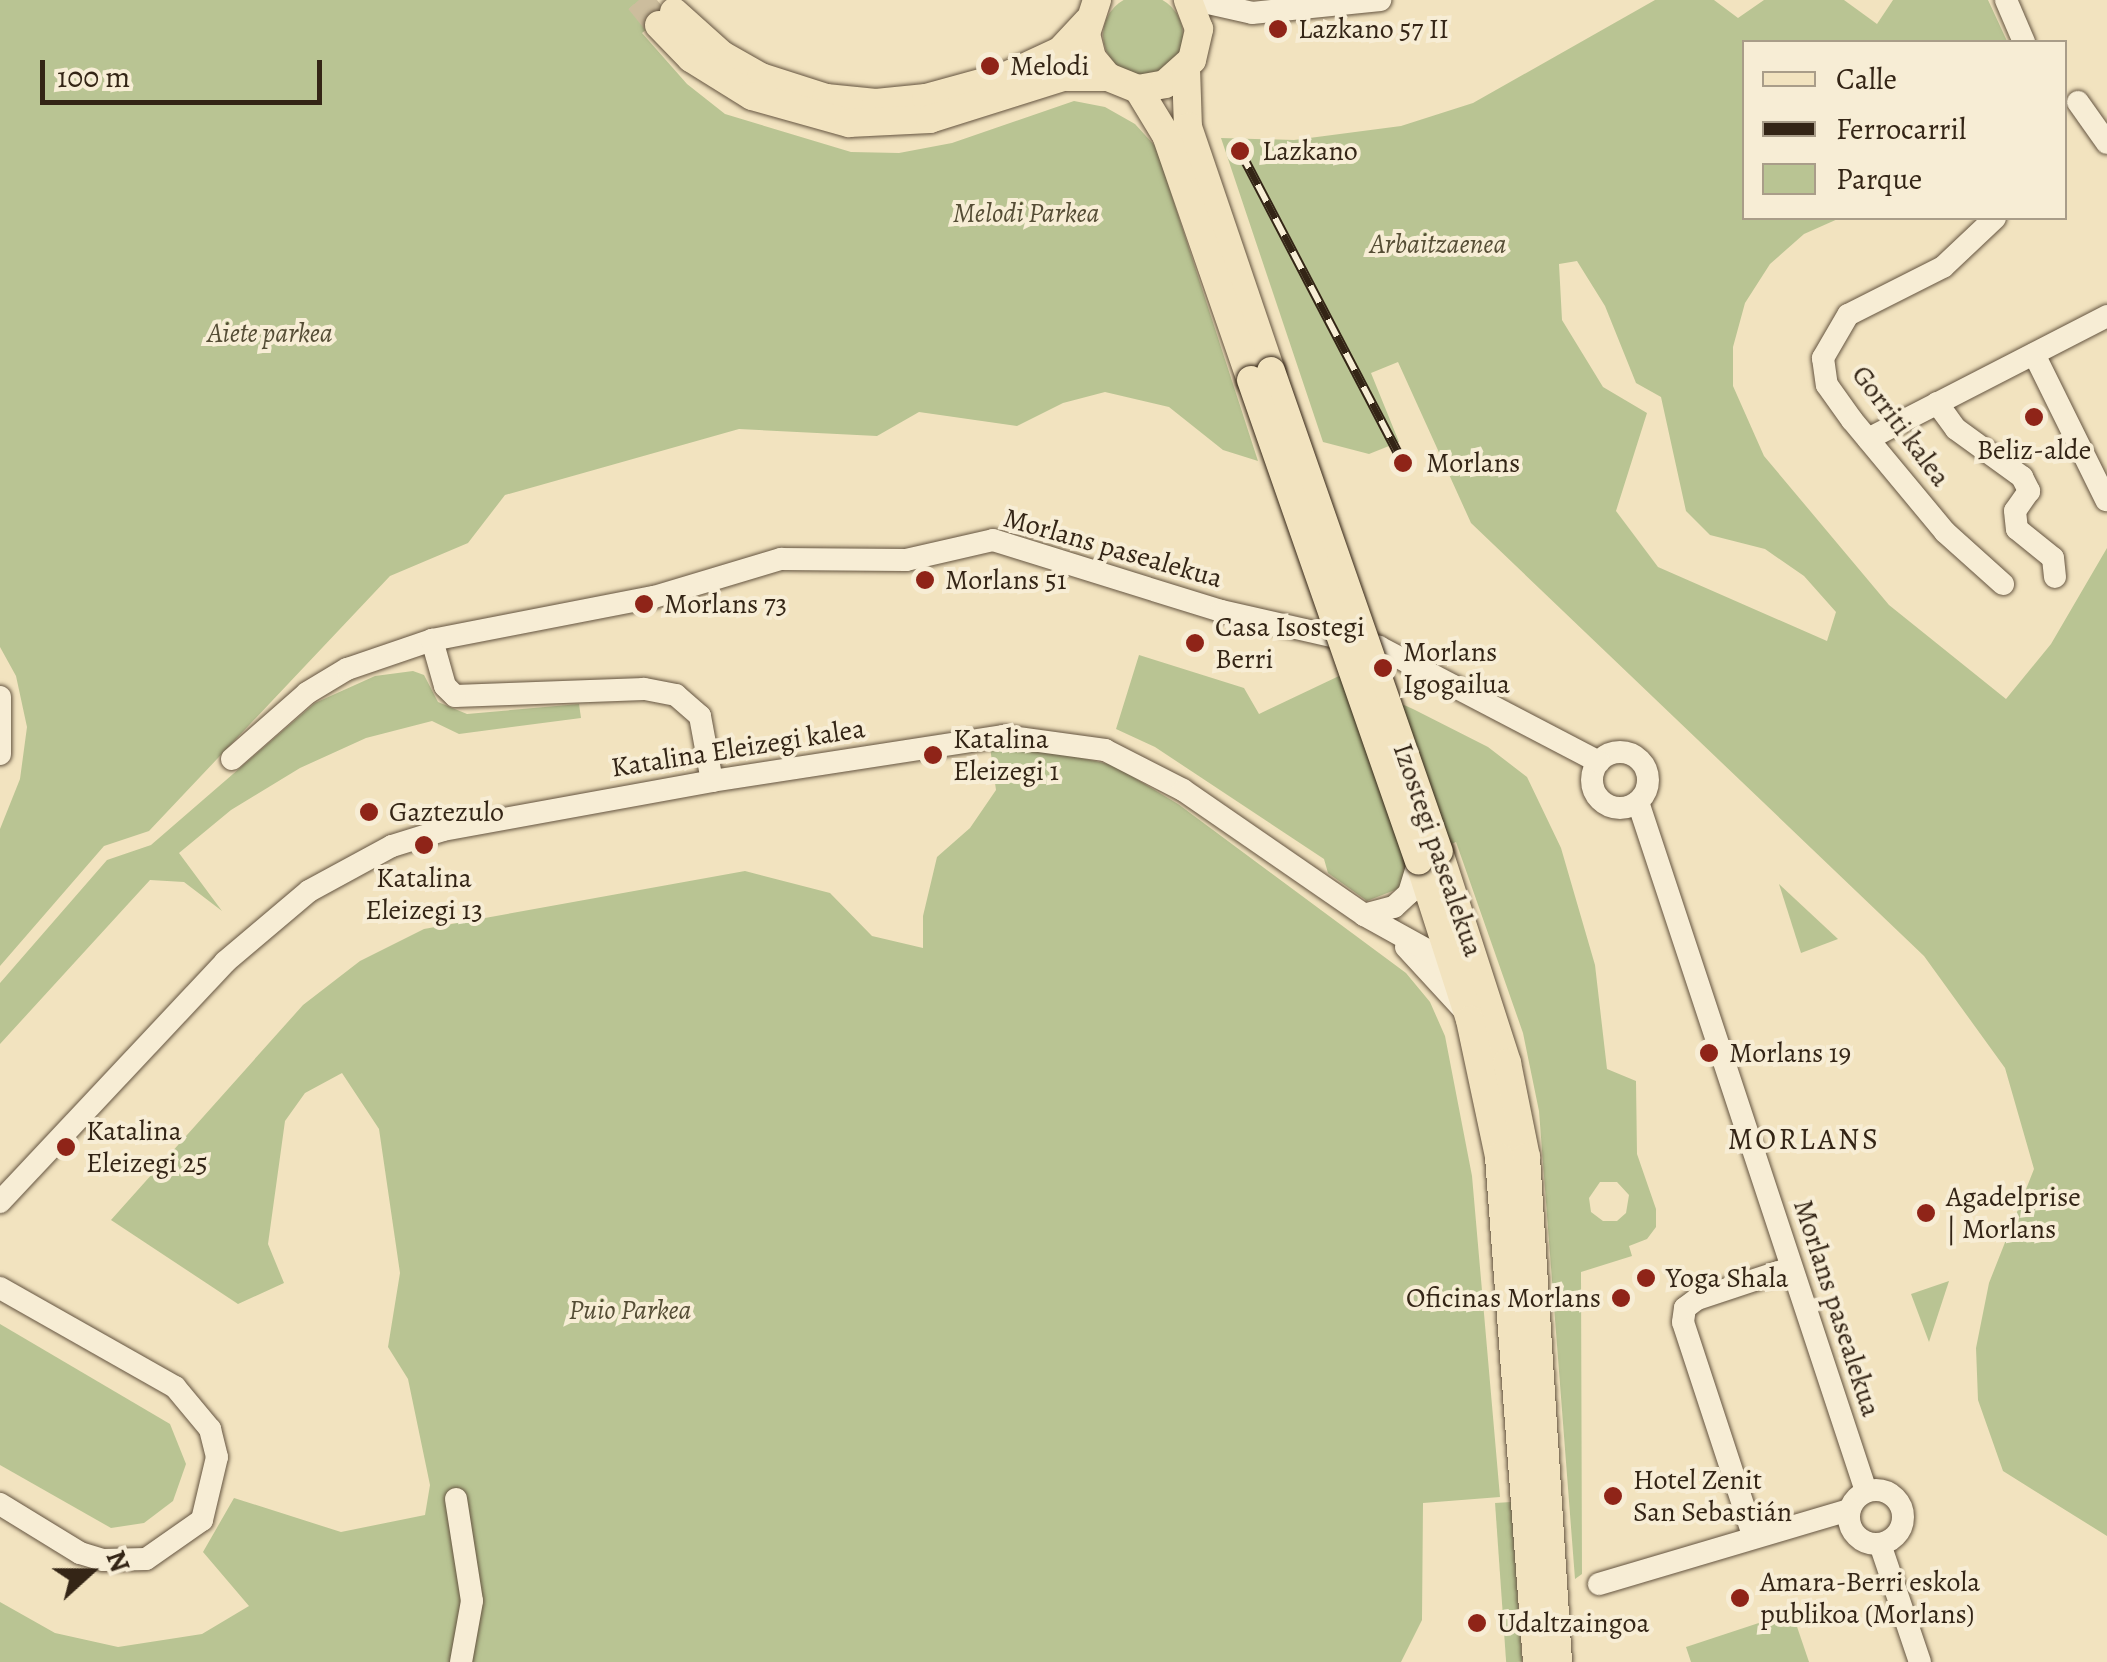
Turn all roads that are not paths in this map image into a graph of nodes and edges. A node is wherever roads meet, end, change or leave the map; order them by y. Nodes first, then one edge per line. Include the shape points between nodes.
1 (1191, 0) edge
2 (1380, 0) edge
3 (2006, 0) edge
4 (1092, 11) edge
5 (1252, 13) junction
6 (2023, 40) edge
7 (1198, 42) junction
8 (1186, 68) junction
9 (1108, 77) junction
10 (1138, 89) junction
11 (2078, 102) dead end
12 (2107, 143) edge
13 (1993, 220) edge
14 (2107, 316) edge
15 (2034, 354) junction
16 (1261, 376) junction
17 (1937, 403) junction
18 (1868, 439) junction
19 (2106, 500) edge
20 (2004, 572) dead end
21 (2055, 577) dead end
22 (432, 640) junction
23 (0, 696) edge
24 (0, 754) edge
25 (232, 759) dead end
26 (1599, 762) junction
27 (712, 781) junction
28 (1638, 802) junction
29 (1429, 856) junction
30 (1364, 915) junction
31 (1452, 960) junction
32 (1470, 1020) junction
33 (1507, 1062) junction
34 (8, 1197) edge
35 (0, 1219) edge
36 (1792, 1268) junction
37 (0, 1288) edge
38 (1866, 1491) junction
39 (456, 1500) dead end
40 (0, 1504) edge
41 (1849, 1510) junction
42 (1754, 1535) junction
43 (1880, 1544) junction
44 (1599, 1584) dead end
45 (461, 1662) edge
46 (1536, 1662) edge
47 (1558, 1662) edge
48 (1920, 1662) edge

1 - 5 street
1 - 7 main road
2 - 5 street
3 - 6 street
4 - 9 main road via 1092,58
4 - 9 main road via 1060,51 1006,76 926,98 876,103 802,92 760,77 667,19 691,58 752,96 850,122 930,119 1075,74
5 - 7 street
7 - 8 main road
8 - 10 main road via 1165,84
8 - 16 main road, Izostegi pasealekua via 1188,127
9 - 10 main road
10 - 16 main road, Izostegi pasealekua via 1166,135
11 - 12 street
13 - 18 street, Gorriti kalea via 1944,266 1848,314 1834,331 1823,358 1826,385
14 - 15 street
15 - 17 street
15 - 19 street
16 - 29 main road, Izostegi pasealekua, bridge
17 - 18 street
17 - 21 street via 1956,429 2022,477 2029,491 2016,511 2018,529 2053,558
18 - 20 street, Gorriti kalea via 1976,560
22 - 25 street, Morlans pasealekua via 347,669 270,722
22 - 26 street, Morlans pasealekua via 654,598 781,559 906,560 993,540 1220,610 1392,652
22 - 27 street via 445,686 456,696 644,689 676,695 700,716
23 - 24 street
26 - 28 street via 1592,778 1597,796 1613,808
26 - 28 street via 1619,752 1643,764 1648,783
27 - 30 street, Katalina Eleizegi kalea via 1003,736 1072,742 1143,766
27 - 34 street, Katalina Eleizegi kalea via 444,830 392,846 309,891 224,962
28 - 36 street, Morlans pasealekua
29 - 30 street via 1402,900
29 - 31 main road, Izostegi pasealekua
29 - 33 main road, Izostegi pasealekua
30 - 31 street, Katalina Eleizegi kalea
30 - 32 street via 1439,976
31 - 32 main road, Izostegi pasealekua
31 - 33 street, Katalina Eleizegi kalea via 1471,980
32 - 46 main road, Izostegi pasealekua via 1509,1226
33 - 47 main road, Izostegi pasealekua via 1536,1240
34 - 35 street, Katalina Eleizegi kalea
36 - 38 street, Morlans pasealekua
36 - 42 street via 1698,1299 1685,1308 1682,1322
37 - 40 street via 176,1387 210,1429 217,1458 202,1520 146,1558 103,1560 80,1552
38 - 41 street
38 - 43 street via 1892,1495 1902,1509 1896,1536
39 - 45 street via 472,1601
41 - 42 street
41 - 43 street via 1856,1536
42 - 44 street
43 - 48 street

